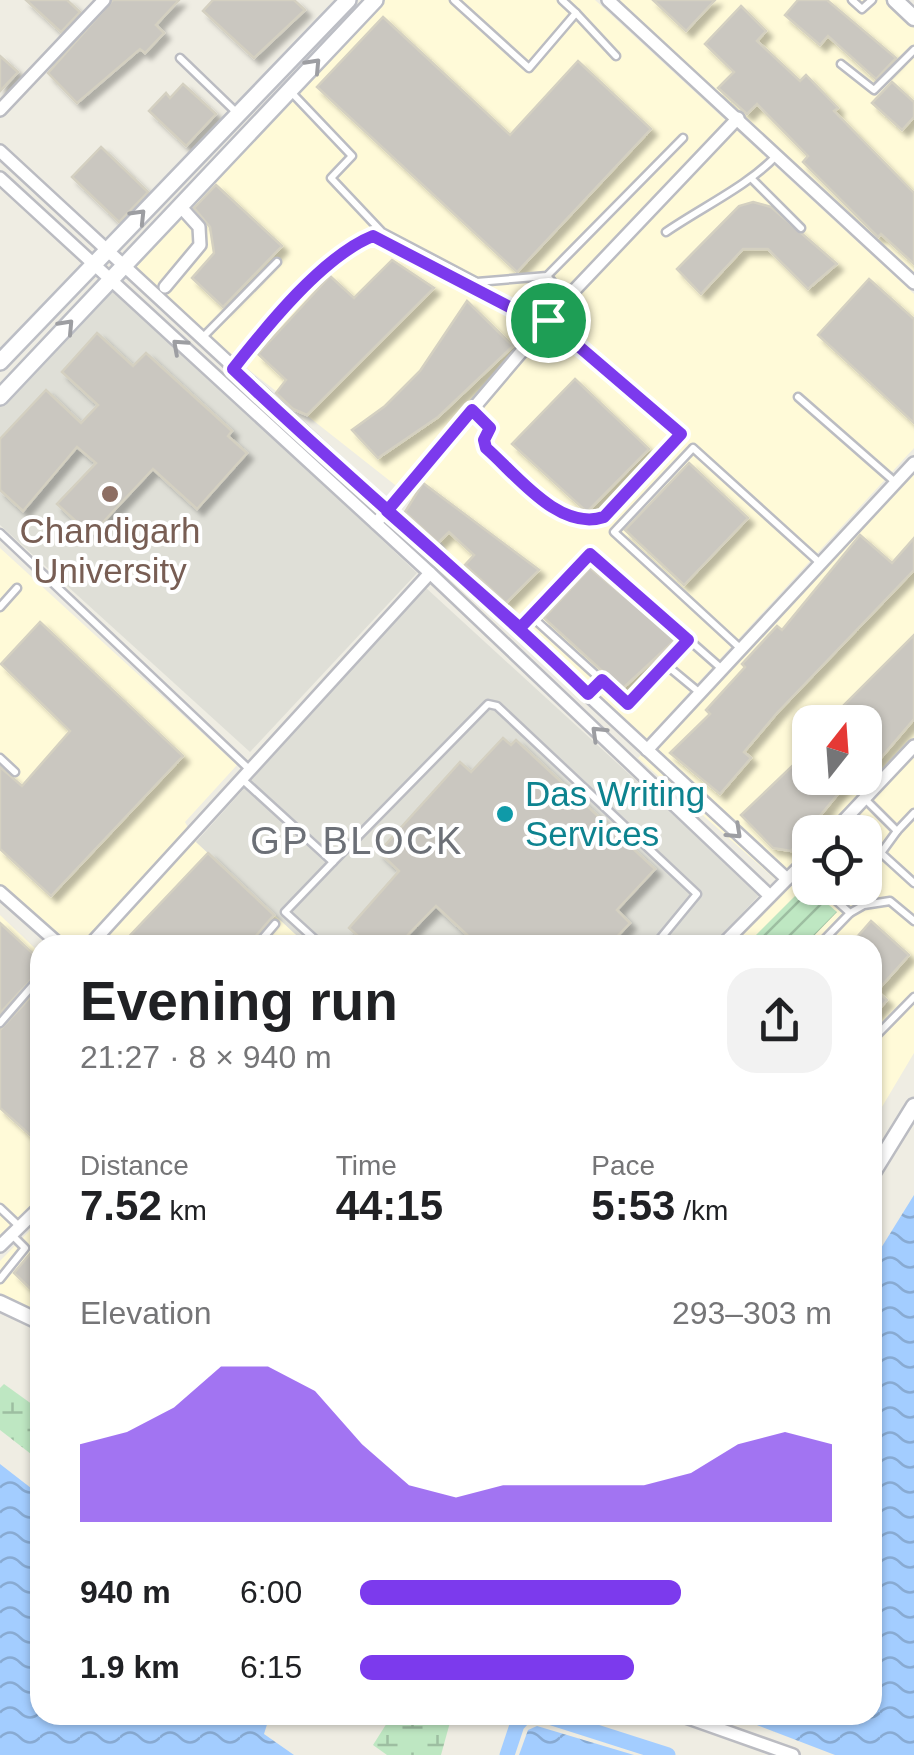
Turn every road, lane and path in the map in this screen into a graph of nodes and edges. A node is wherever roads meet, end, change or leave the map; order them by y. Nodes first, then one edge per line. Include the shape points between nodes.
1 (104, 0) edge
2 (348, 0) edge
3 (375, 0) edge
4 (454, 0) edge
5 (562, 0) edge
6 (608, 0) edge
7 (852, 0) edge
8 (872, 0) edge
9 (895, 0) edge
10 (576, 14) junction
11 (914, 18) edge
12 (914, 50) edge
13 (616, 56) dead end
14 (180, 58) dead end
15 (841, 64) dead end
16 (289, 90) junction
17 (0, 110) edge
18 (237, 113) junction
19 (738, 118) junction
20 (683, 138) dead end
21 (0, 151) edge
22 (777, 155) junction
23 (0, 178) edge
24 (754, 180) junction
25 (180, 206) junction
26 (802, 228) dead end
27 (666, 232) dead end
28 (108, 248) junction
29 (278, 262) dead end
30 (92, 264) junction
31 (125, 266) junction
32 (547, 276) junction
33 (108, 282) junction
34 (914, 283) edge
35 (165, 286) dead end
36 (567, 298) junction
37 (546, 323) junction
38 (202, 339) junction
39 (0, 362) edge
40 (233, 369) junction
41 (0, 397) edge
42 (798, 397) dead end
43 (472, 410) junction
44 (914, 463) edge
45 (896, 482) junction
46 (387, 511) junction
47 (376, 523) junction
48 (0, 533) edge
49 (822, 564) junction
50 (430, 574) junction
51 (18, 588) dead end
52 (0, 608) edge
53 (532, 616) junction
54 (520, 628) junction
55 (688, 640) junction
56 (741, 650) junction
57 (665, 664) junction
58 (723, 670) junction
59 (602, 680) junction
60 (588, 694) junction
61 (700, 694) junction
62 (914, 746) edge
63 (647, 750) junction
64 (0, 758) edge
65 (16, 772) dead end
66 (245, 774) junction
67 (865, 799) junction
68 (914, 813) edge
69 (849, 815) edge
70 (897, 830) junction
71 (334, 862) junction
72 (792, 876) edge
73 (787, 879) junction
74 (914, 882) edge
75 (1, 895) edge
76 (770, 896) junction
77 (841, 905) edge
78 (850, 913) junction
79 (914, 921) edge
80 (275, 924) dead end
81 (48, 935) edge
82 (99, 935) edge
83 (266, 935) edge
84 (311, 935) edge
85 (663, 935) edge
86 (732, 935) edge
87 (829, 935) edge
88 (30, 988) edge
89 (914, 997) edge
90 (0, 1023) edge
91 (882, 1030) edge
92 (914, 1106) edge
93 (882, 1158) edge
94 (0, 1208) edge
95 (30, 1217) edge
96 (16, 1231) junction
97 (0, 1246) edge
98 (0, 1279) edge
99 (0, 1303) edge
100 (30, 1315) edge
101 (708, 1725) edge
102 (793, 1755) edge

1 - 17 street
2 - 18 main road
16 -> 3 main road
4 - 10 lane via 529,68
5 - 10 lane
6 - 19 street
7 - 8 lane via 862,9
9 - 11 street
10 - 13 lane
12 - 15 lane via 874,90
14 - 18 lane
16 - 25 main road
16 - 32 lane via 352,156 330,178 382,232 477,282
28 -> 18 main road
19 - 22 street
19 - 36 street
20 - 32 lane
21 - 28 street
22 - 24 lane
22 - 34 street
23 - 30 street
24 - 26 lane
24 - 27 lane via 737,184
25 - 31 main road
25 - 35 street via 199,227 200,246
28 - 30 main road
28 - 31 street
29 - 38 lane
30 - 33 street
30 - 39 main road
31 - 33 main road
31 - 38 street
32 - 36 lane
41 -> 33 main road
47 -> 33 street
36 - 37 street
37 - 40 lane via 373,236 299,293
37 - 43 street
37 - 43 lane via 681,434 604,517 585,520 560,514 486,448 490,428
38 - 40 street
40 - 46 street
42 - 45 lane
43 - 46 street
44 - 45 street
45 - 49 street
46 - 47 street
46 - 54 street
47 - 50 street
48 - 66 lane
49 - 56 street
49 - 56 lane via 695,448 627,518 614,532
50 - 66 street
76 -> 50 street
51 - 52 lane
53 - 54 lane
53 - 55 lane via 590,554
53 - 59 lane
54 - 60 street
55 - 57 lane
55 - 58 lane
56 - 58 street
57 - 59 lane via 628,704
57 - 61 lane
58 - 61 street
59 - 60 lane
60 - 63 street
61 - 63 street
62 - 67 street
63 -> 73 street
64 - 65 lane
66 - 71 lane
66 - 82 street
67 - 69 street
67 - 70 lane
68 - 70 lane
70 - 74 lane via 881,853
71 - 84 lane via 285,912
71 - 85 lane via 492,704 697,894
72 - 73 street
73 - 76 street
75 - 81 street
76 - 86 street
77 - 78 lane
78 - 79 lane via 890,902
78 - 87 lane
80 - 83 lane
88 - 90 lane
89 - 91 lane
92 - 93 street
94 - 96 lane
95 - 96 street
96 - 97 street
96 - 98 lane via 25,1248
99 - 100 street
101 - 102 street

